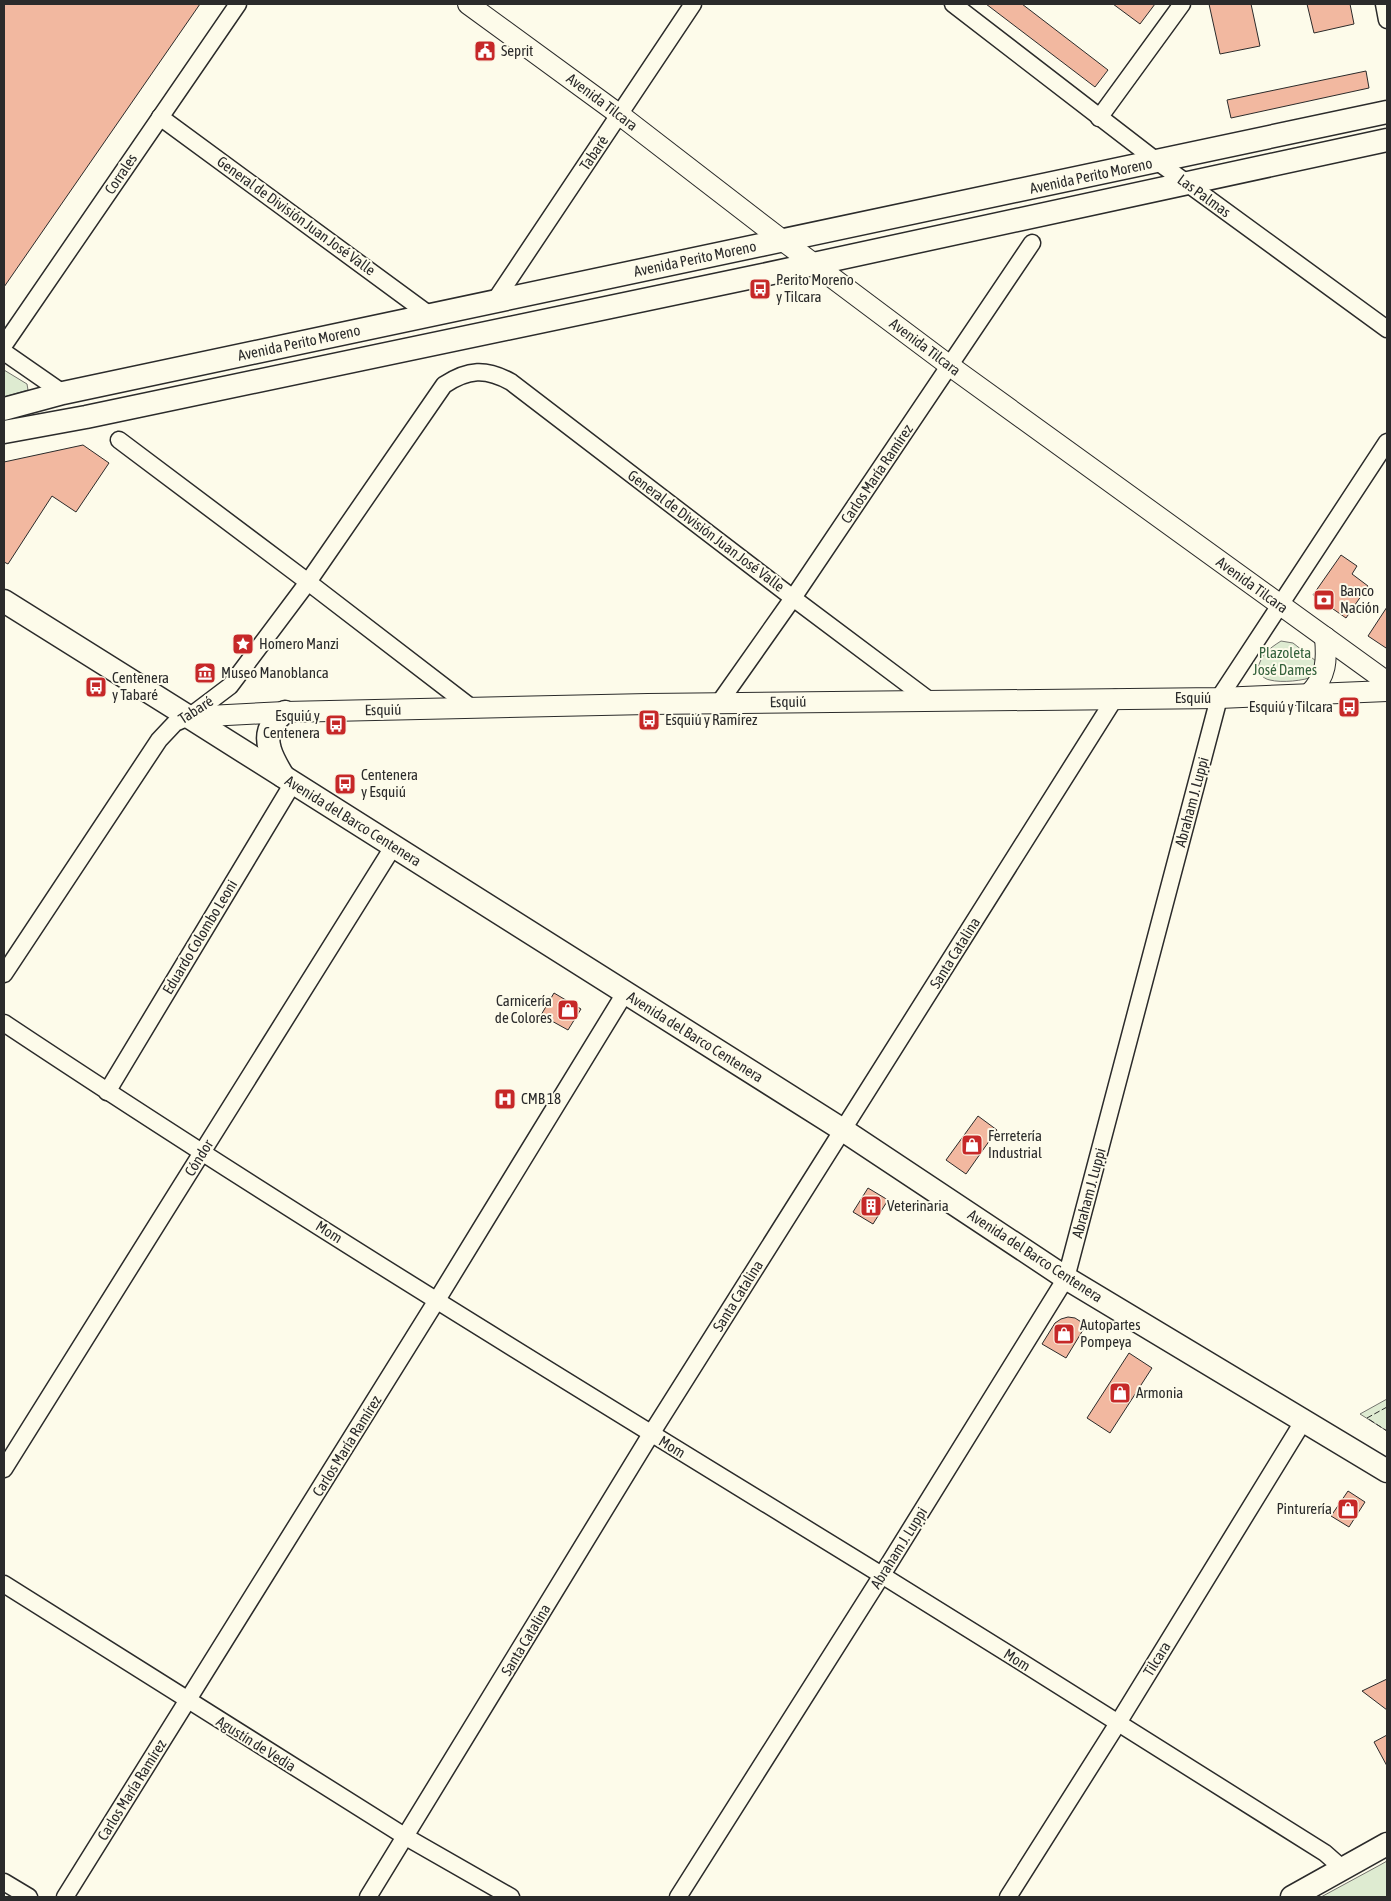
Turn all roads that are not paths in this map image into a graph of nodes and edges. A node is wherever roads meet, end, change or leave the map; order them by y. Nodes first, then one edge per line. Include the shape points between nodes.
1 (238, 4) edge
2 (468, 4) edge
3 (693, 4) edge
4 (953, 4) edge
5 (1182, 4) edge
6 (1384, 4) edge
7 (1387, 20) edge
8 (1387, 112) edge
9 (620, 115) junction
10 (160, 117) junction
11 (1099, 118) junction
12 (1387, 140) edge
13 (1158, 162) junction
14 (1186, 183) junction
15 (782, 240) junction
16 (1032, 243) dead end
17 (814, 263) junction
18 (494, 302) junction
19 (431, 316) junction
20 (1387, 329) edge
21 (4, 345) edge
22 (4, 352) edge
23 (950, 366) junction
24 (479, 372) joint
25 (62, 393) junction
26 (4, 409) edge
27 (4, 432) edge
28 (119, 440) dead end
29 (1387, 442) edge
30 (308, 582) junction
31 (793, 598) junction
32 (4, 601) edge
33 (1280, 605) junction
34 (1325, 636) junction
35 (1387, 682) edge
36 (1387, 691) edge
37 (1309, 694) junction
38 (1115, 698) junction
39 (1219, 698) junction
40 (929, 700) junction
41 (719, 704) junction
42 (472, 708) junction
43 (285, 712) junction
44 (189, 717) junction
45 (288, 779) junction
46 (393, 846) junction
47 (4, 974) edge
48 (625, 993) junction
49 (4, 1023) edge
50 (108, 1092) junction
51 (843, 1130) junction
52 (203, 1152) junction
53 (1066, 1278) junction
54 (437, 1300) junction
55 (1304, 1420) junction
56 (651, 1434) junction
57 (4, 1469) edge
58 (1387, 1471) edge
59 (882, 1575) junction
60 (4, 1584) edge
61 (188, 1702) junction
62 (1118, 1723) junction
63 (406, 1837) junction
64 (1387, 1844) edge
65 (1342, 1868) junction
66 (4, 1882) edge
67 (29, 1897) edge
68 (65, 1897) edge
69 (368, 1897) edge
70 (511, 1897) edge
71 (678, 1897) edge
72 (1008, 1897) edge
73 (1292, 1897) edge

1 - 10 street, Corrales
2 - 9 street, Avenida Tilcara
3 - 9 street, Tabaré
4 - 11 street, Las Palmas
5 - 11 street
6 - 7 street
8 - 13 main road, Avenida Perito Moreno
9 - 15 street, Avenida Tilcara
9 - 18 street, Tabaré
10 - 19 street, General de División Juan José Valle
10 - 21 street, Corrales
11 - 13 street, Las Palmas
12 - 14 main road, Avenida Perito Moreno
13 - 14 street, Las Palmas
13 - 15 main road, Avenida Perito Moreno
14 - 17 main road, Avenida Perito Moreno
14 - 20 street, Las Palmas
15 - 17 street, Avenida Tilcara
15 - 18 main road, Avenida Perito Moreno
16 - 23 street, Carlos María Ramírez
17 - 23 street, Avenida Tilcara
17 - 27 main road, Avenida Perito Moreno
18 - 19 main road, Avenida Perito Moreno
19 - 25 main road, Avenida Perito Moreno
22 - 25 street
23 - 31 street, Carlos María Ramírez
23 - 33 street, Avenida Tilcara
24 - 30 street, Tabaré via 459,375 444,385
24 - 31 street, General de División Juan José Valle via 497,374 512,382
25 - 26 main road, Avenida Perito Moreno
28 - 30 street
29 - 33 street, Abraham J. Luppi
30 - 42 street
30 - 44 street, Tabaré via 230,686
31 - 40 street, General de División Juan José Valle
31 - 41 street, Carlos María Ramírez
32 - 44 main road, Avenida del Barco Centenera
33 - 34 street, Avenida Tilcara
33 - 39 street, Abraham J. Luppi
34 - 35 street, Avenida Tilcara
34 - 37 street via 1324,671 1318,685
36 - 37 street, Esquiú
37 - 39 street, Esquiú
38 - 39 street, Esquiú
38 - 40 street, Esquiú
38 - 51 street, Santa Catalina
39 - 53 street, Abraham J. Luppi
40 - 41 street, Esquiú
41 - 42 street, Esquiú
42 - 43 street, Esquiú
43 - 44 street, Esquiú
43 - 45 main road via 272,724 268,738 272,758
44 - 45 main road, Avenida del Barco Centenera
44 - 47 street, Tabaré via 175,723 159,740
45 - 46 main road, Avenida del Barco Centenera
45 - 50 street, Eduardo Colombo Leoni
46 - 48 main road, Avenida del Barco Centenera
46 - 52 street, Cóndor
48 - 51 main road, Avenida del Barco Centenera
48 - 54 street, Carlos María Ramírez
49 - 50 street, Mom
50 - 52 street, Mom
51 - 53 main road, Avenida del Barco Centenera
51 - 56 street, Santa Catalina
52 - 54 street, Mom
52 - 57 street, Cóndor
53 - 55 main road, Avenida del Barco Centenera
53 - 59 street, Abraham J. Luppi
54 - 56 street, Mom
54 - 61 street, Carlos María Ramírez
55 - 58 main road, Avenida del Barco Centenera
55 - 62 street, Tilcara
56 - 59 street, Mom
56 - 63 street, Santa Catalina
59 - 62 street, Mom
59 - 71 street, Abraham J. Luppi
60 - 61 street, Agustín de Vedia
61 - 63 street, Agustín de Vedia
61 - 68 street, Carlos María Ramírez
62 - 65 street, Mom via 1325,1853
62 - 72 street, Tilcara
63 - 69 street, Santa Catalina
63 - 70 street, Agustín de Vedia
64 - 65 main road
65 - 73 main road
66 - 67 street

